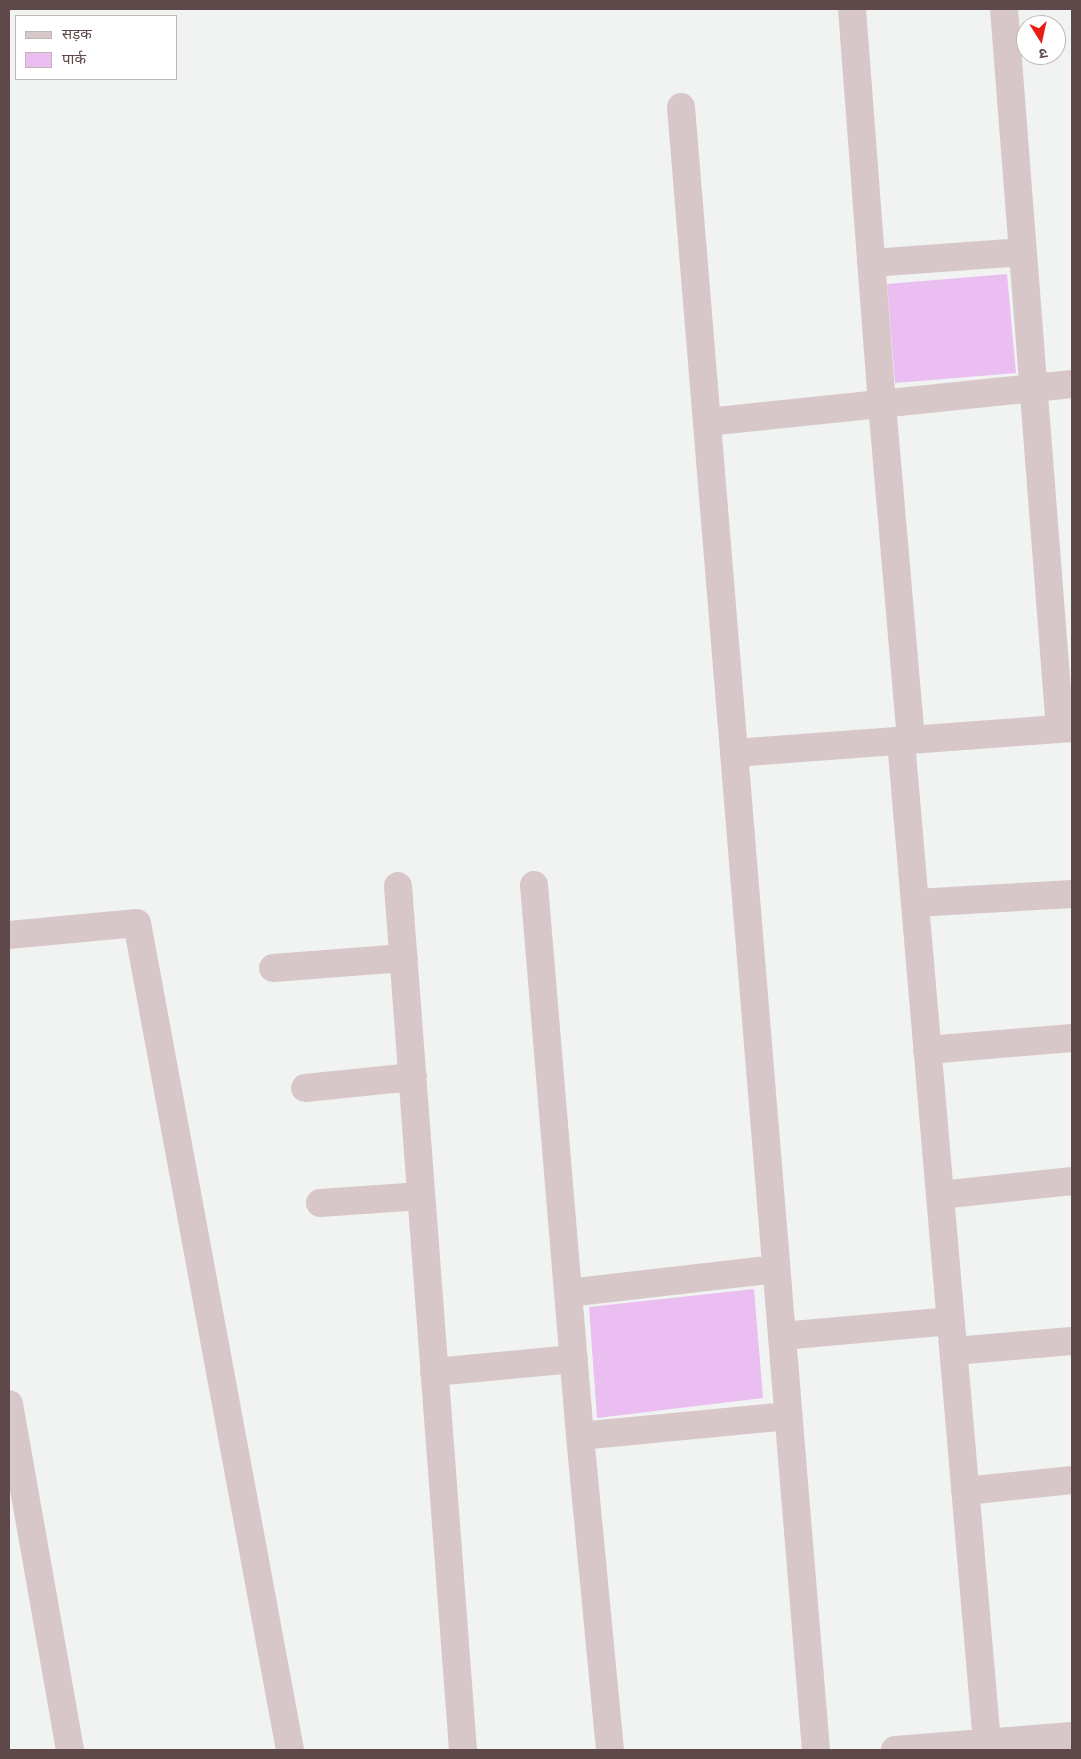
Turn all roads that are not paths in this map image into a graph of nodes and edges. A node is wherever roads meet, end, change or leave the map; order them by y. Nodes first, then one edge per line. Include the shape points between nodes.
1 (852, 9) edge
2 (1004, 9) edge
3 (681, 107) dead end
4 (1023, 252) junction
5 (871, 263) junction
6 (1072, 384) edge
7 (1033, 389) junction
8 (882, 404) junction
9 (707, 422) junction
10 (1066, 728) edge
11 (906, 740) junction
12 (734, 754) junction
13 (534, 885) dead end
14 (398, 886) dead end
15 (1072, 894) edge
16 (915, 904) junction
17 (9, 935) edge
18 (404, 958) junction
19 (273, 968) dead end
20 (1072, 1038) edge
21 (927, 1050) junction
22 (413, 1077) junction
23 (304, 1088) dead end
24 (1072, 1181) edge
25 (940, 1195) junction
26 (421, 1196) junction
27 (320, 1203) dead end
28 (776, 1269) junction
29 (568, 1293) junction
30 (951, 1321) junction
31 (782, 1336) junction
32 (1072, 1341) edge
33 (954, 1352) junction
34 (574, 1359) junction
35 (434, 1372) junction
36 (9, 1404) edge
37 (788, 1416) junction
38 (580, 1436) junction
39 (1072, 1480) edge
40 (965, 1491) junction
41 (1072, 1736) edge
42 (987, 1743) junction
43 (70, 1750) edge
44 (290, 1750) edge
45 (463, 1750) edge
46 (610, 1750) edge
47 (816, 1750) edge
48 (895, 1750) edge

1 - 5 street
2 - 4 street
3 - 9 street
4 - 5 street
4 - 7 street
5 - 8 street
6 - 7 street
7 - 8 street
7 - 10 street
8 - 9 street
8 - 11 street
9 - 12 street
10 - 11 street
11 - 12 street
11 - 16 street
12 - 28 street
13 - 29 street
14 - 18 street
15 - 16 street
16 - 21 street
17 - 44 street via 137,923
18 - 19 street
18 - 22 street
20 - 21 street
21 - 25 street
22 - 23 street
22 - 26 street
24 - 25 street
25 - 30 street
26 - 27 street
26 - 35 street
28 - 29 street
28 - 31 street
29 - 34 street
30 - 31 street
30 - 33 street
31 - 37 street
32 - 33 street
33 - 40 street
34 - 35 street
34 - 38 street
35 - 45 street
36 - 43 street
37 - 38 street
37 - 47 street
38 - 46 street
39 - 40 street
40 - 42 street
41 - 42 street
42 - 48 street

